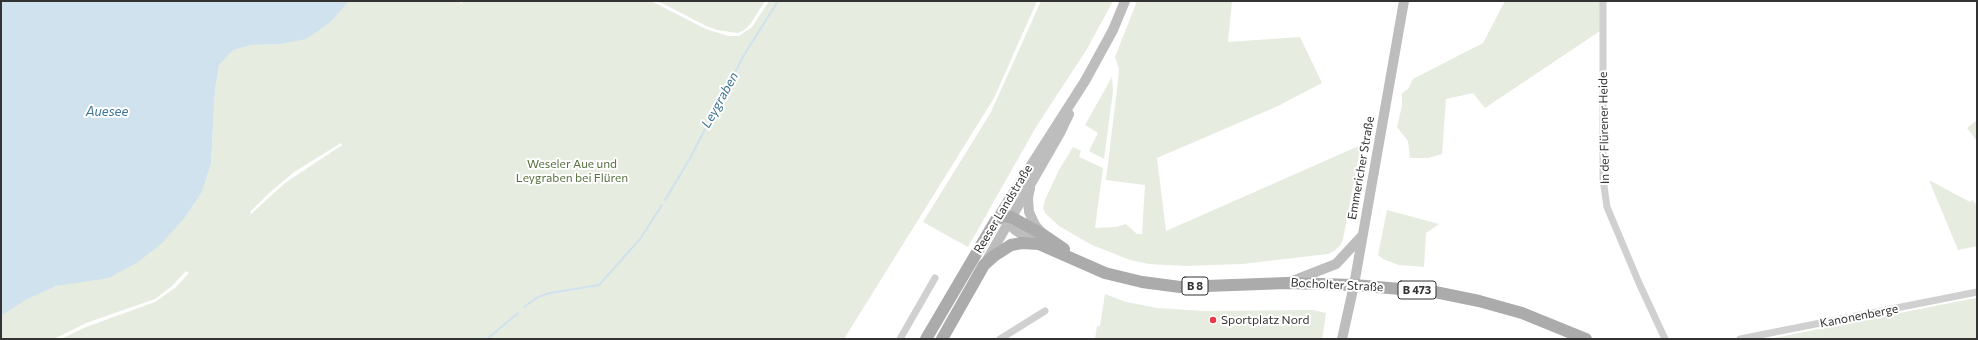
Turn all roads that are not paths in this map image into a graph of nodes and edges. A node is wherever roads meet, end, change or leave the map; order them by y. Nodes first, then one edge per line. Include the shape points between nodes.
1 (1125, 1) edge
2 (1404, 1) edge
3 (1603, 1) edge
4 (1085, 81) junction
5 (1032, 182) junction
6 (1004, 217) junction
7 (1362, 236) junction
8 (1040, 239) junction
9 (984, 265) junction
10 (935, 278) dead end
11 (1287, 283) junction
12 (1354, 285) junction
13 (1977, 292) edge
14 (1045, 311) dead end
15 (900, 339) edge
16 (926, 339) edge
17 (942, 339) edge
18 (1000, 339) edge
19 (1342, 339) edge
20 (1586, 339) edge
21 (1665, 339) edge
22 (1740, 339) edge

1 - 4 street, Reeser Landstraße via 1113,30
2 - 7 street, Emmericher Straße
3 - 21 street, In der Flürener Heide via 1603,179 1607,207
4 - 5 street, Reeser Landstraße via 1060,133
4 - 6 street, Reeser Landstraße
5 - 6 street, Reeser Landstraße
5 - 8 street via 1028,198 1029,212
6 - 8 main road, Bocholter Straße / B 8
6 - 9 street, Reeser Landstraße / B 8
6 - 16 main road, Reeser Landstraße
7 - 11 street via 1336,264
7 - 12 street, Emmericher Straße
8 - 9 main road, B 8 via 1011,245
8 - 11 main road, Bocholter Straße / B 8 via 1105,273 1142,282 1180,286
9 - 17 main road, Reeser Landstraße / B 8
10 - 15 street
11 - 12 main road, Bocholter Straße / B 8
12 - 19 street, Emmericher Straße
12 - 20 main road, Bocholter Straße / B 473 via 1405,288 1479,301 1522,313
13 - 22 street, Kanonenberge
14 - 18 street

